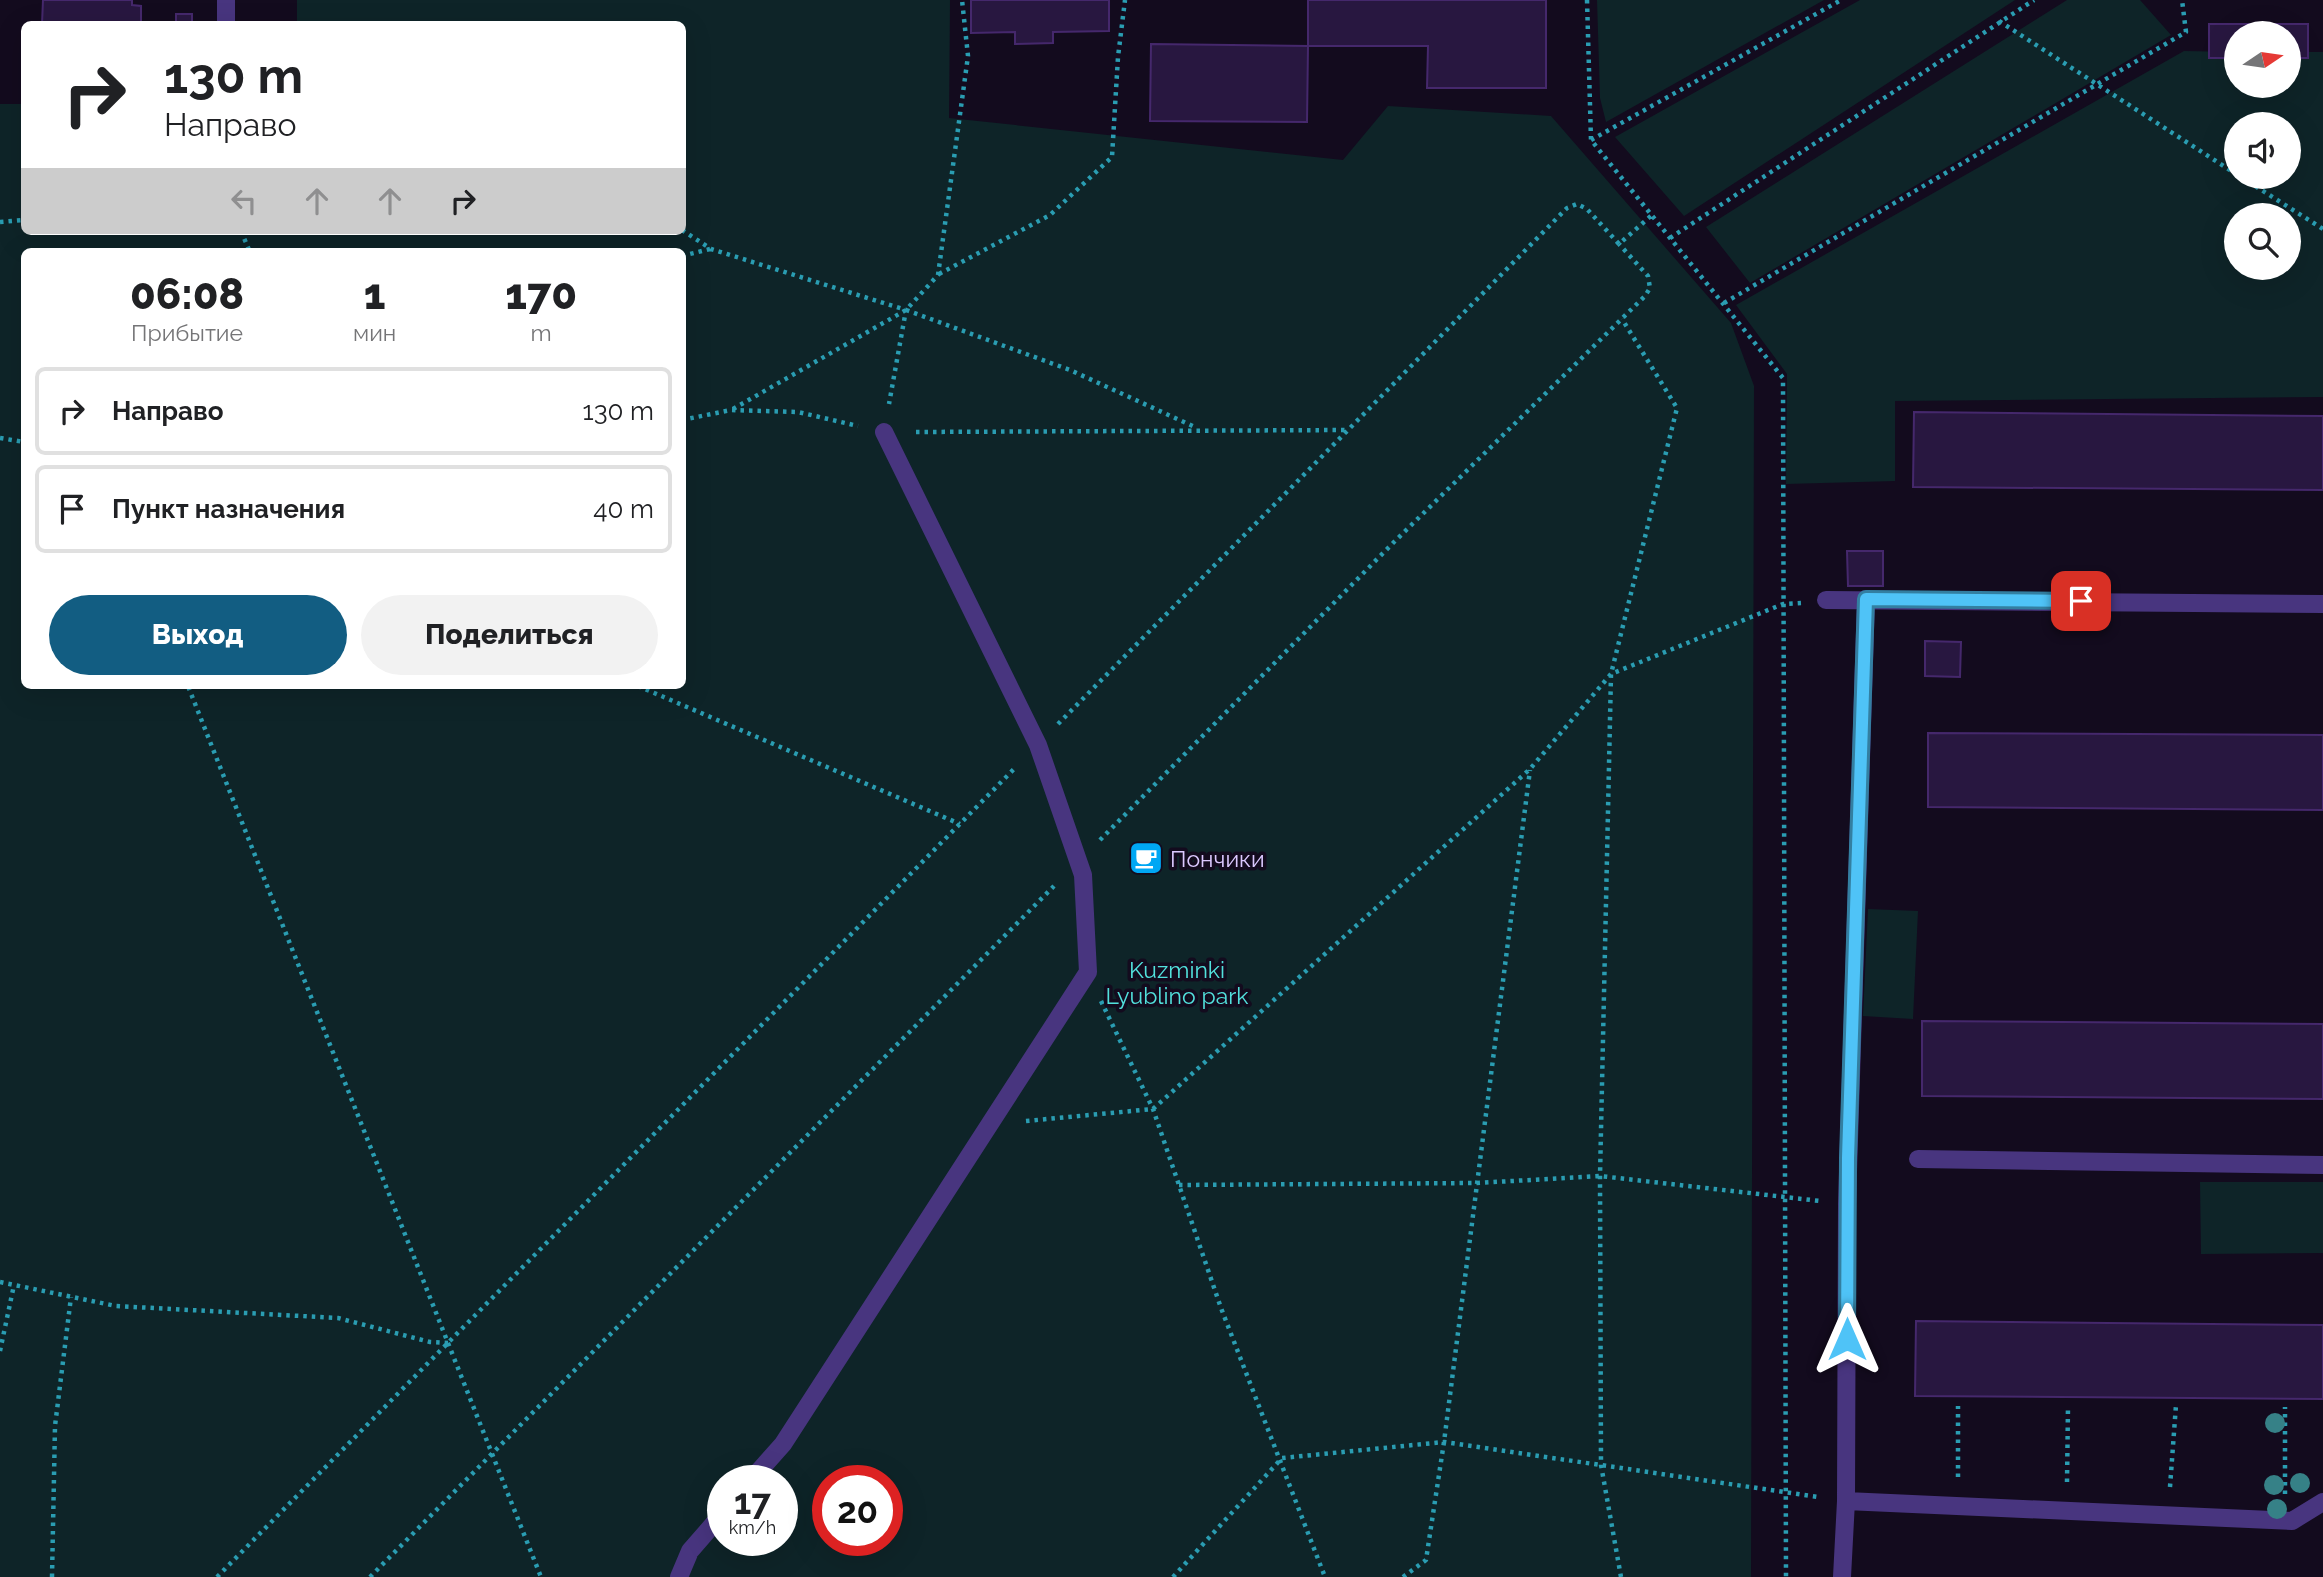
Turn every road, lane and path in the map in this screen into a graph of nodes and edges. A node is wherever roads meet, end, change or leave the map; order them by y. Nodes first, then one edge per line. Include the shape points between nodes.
1 (226, 0) edge
2 (962, 0) edge
3 (1125, 0) edge
4 (1587, 0) edge
5 (1841, 0) edge
6 (2034, 0) edge
7 (2182, 0) edge
8 (226, 21) edge
9 (1999, 21) junction
10 (2096, 85) junction
11 (1591, 140) junction
12 (2224, 166) edge
13 (2261, 189) edge
14 (1652, 215) junction
15 (21, 220) edge
16 (0, 222) edge
17 (2323, 229) edge
18 (686, 232) edge
19 (1670, 238) junction
20 (1619, 244) junction
21 (711, 248) junction
22 (686, 255) edge
23 (938, 275) junction
24 (1724, 303) junction
25 (906, 310) junction
26 (1622, 319) junction
27 (731, 410) junction
28 (686, 419) edge
29 (1200, 429) junction
30 (1349, 430) junction
31 (884, 432) junction
32 (21, 437) edge
33 (0, 438) edge
34 (13, 439) junction
35 (21, 441) edge
36 (1866, 599) junction
37 (1826, 600) joint
38 (1783, 604) junction
39 (2323, 604) edge
40 (1611, 674) junction
41 (189, 689) edge
42 (645, 689) edge
43 (1038, 745) junction
44 (1530, 769) junction
45 (960, 824) junction
46 (1078, 862) junction
47 (1087, 972) junction
48 (1153, 1109) junction
49 (990, 1125) junction
50 (1918, 1160) dead end
51 (2323, 1165) edge
52 (1600, 1176) junction
53 (1477, 1183) junction
54 (1179, 1185) junction
55 (1785, 1197) junction
56 (1847, 1204) junction
57 (0, 1282) edge
58 (14, 1285) junction
59 (71, 1297) junction
60 (448, 1343) junction
61 (0, 1351) edge
62 (2176, 1405) dead end
63 (1958, 1406) dead end
64 (2068, 1406) dead end
65 (2286, 1407) dead end
66 (1444, 1442) junction
67 (492, 1454) junction
68 (1282, 1458) junction
69 (764, 1465) edge
70 (1601, 1465) junction
71 (1786, 1492) junction
72 (1846, 1502) junction
73 (2323, 1502) edge
74 (1959, 1506) junction
75 (2066, 1511) junction
76 (2168, 1516) junction
77 (2285, 1521) junction
78 (707, 1531) edge
79 (52, 1577) edge
80 (217, 1577) edge
81 (370, 1577) edge
82 (541, 1577) edge
83 (679, 1577) edge
84 (1173, 1577) edge
85 (1325, 1577) edge
86 (1403, 1577) edge
87 (1621, 1577) edge
88 (1786, 1577) edge
89 (1843, 1577) edge

1 - 8 lane
2 - 23 path via 968,56
3 - 23 path via 1112,157 1050,215
4 - 11 path
5 - 11 path
6 - 9 path
7 - 10 path via 2186,32
9 - 10 path
9 - 19 path
10 - 12 path
10 - 24 path
11 - 14 path
13 - 17 path
14 - 19 path
14 - 20 path
15 - 16 path
18 - 21 path
19 - 24 path
20 - 26 path via 1648,276 1650,288
20 - 30 path via 1587,209 1577,204 1567,208
21 - 22 path
21 - 25 path
23 - 25 path
24 - 38 path via 1783,378
25 - 27 path
25 - 29 path via 1070,370
25 - 31 path
26 - 40 path via 1677,408
26 - 46 path
27 - 28 path
27 - 31 path via 798,412
29 - 30 path
29 - 31 path
30 - 43 path
31 - 43 lane
32 - 34 path
33 - 34 path
34 - 35 path
36 - 37 lane
36 - 39 lane
36 - 56 lane
37 - 38 path
38 - 40 path
38 - 55 path
40 - 44 path
40 - 52 path
41 - 60 path
42 - 45 path
43 - 45 path
43 - 46 lane
44 - 48 path
44 - 53 path
45 - 60 path
46 - 47 lane via 1083,874
46 - 67 path
47 - 48 path
47 - 49 lane
48 - 49 path
48 - 54 path
49 - 69 lane via 783,1444
50 - 51 lane
52 - 53 path
52 - 55 path
52 - 70 path
53 - 54 path
53 - 66 path
54 - 68 path via 1221,1308
55 - 56 path
55 - 71 path
56 - 72 lane
57 - 58 path
58 - 59 path
58 - 61 path
59 - 60 path via 116,1306 338,1318
59 - 79 path via 55,1426
60 - 67 path
60 - 80 path
62 - 76 path
63 - 74 path
64 - 75 path
65 - 77 path
66 - 68 path
66 - 70 path
66 - 86 path via 1426,1560
67 - 81 path
67 - 82 path
68 - 84 path
68 - 85 path
70 - 71 path
70 - 87 path
71 - 72 path
71 - 88 path
72 - 74 lane
72 - 89 lane
73 - 77 lane
74 - 75 lane
75 - 76 lane
76 - 77 lane
78 - 83 lane via 690,1551

